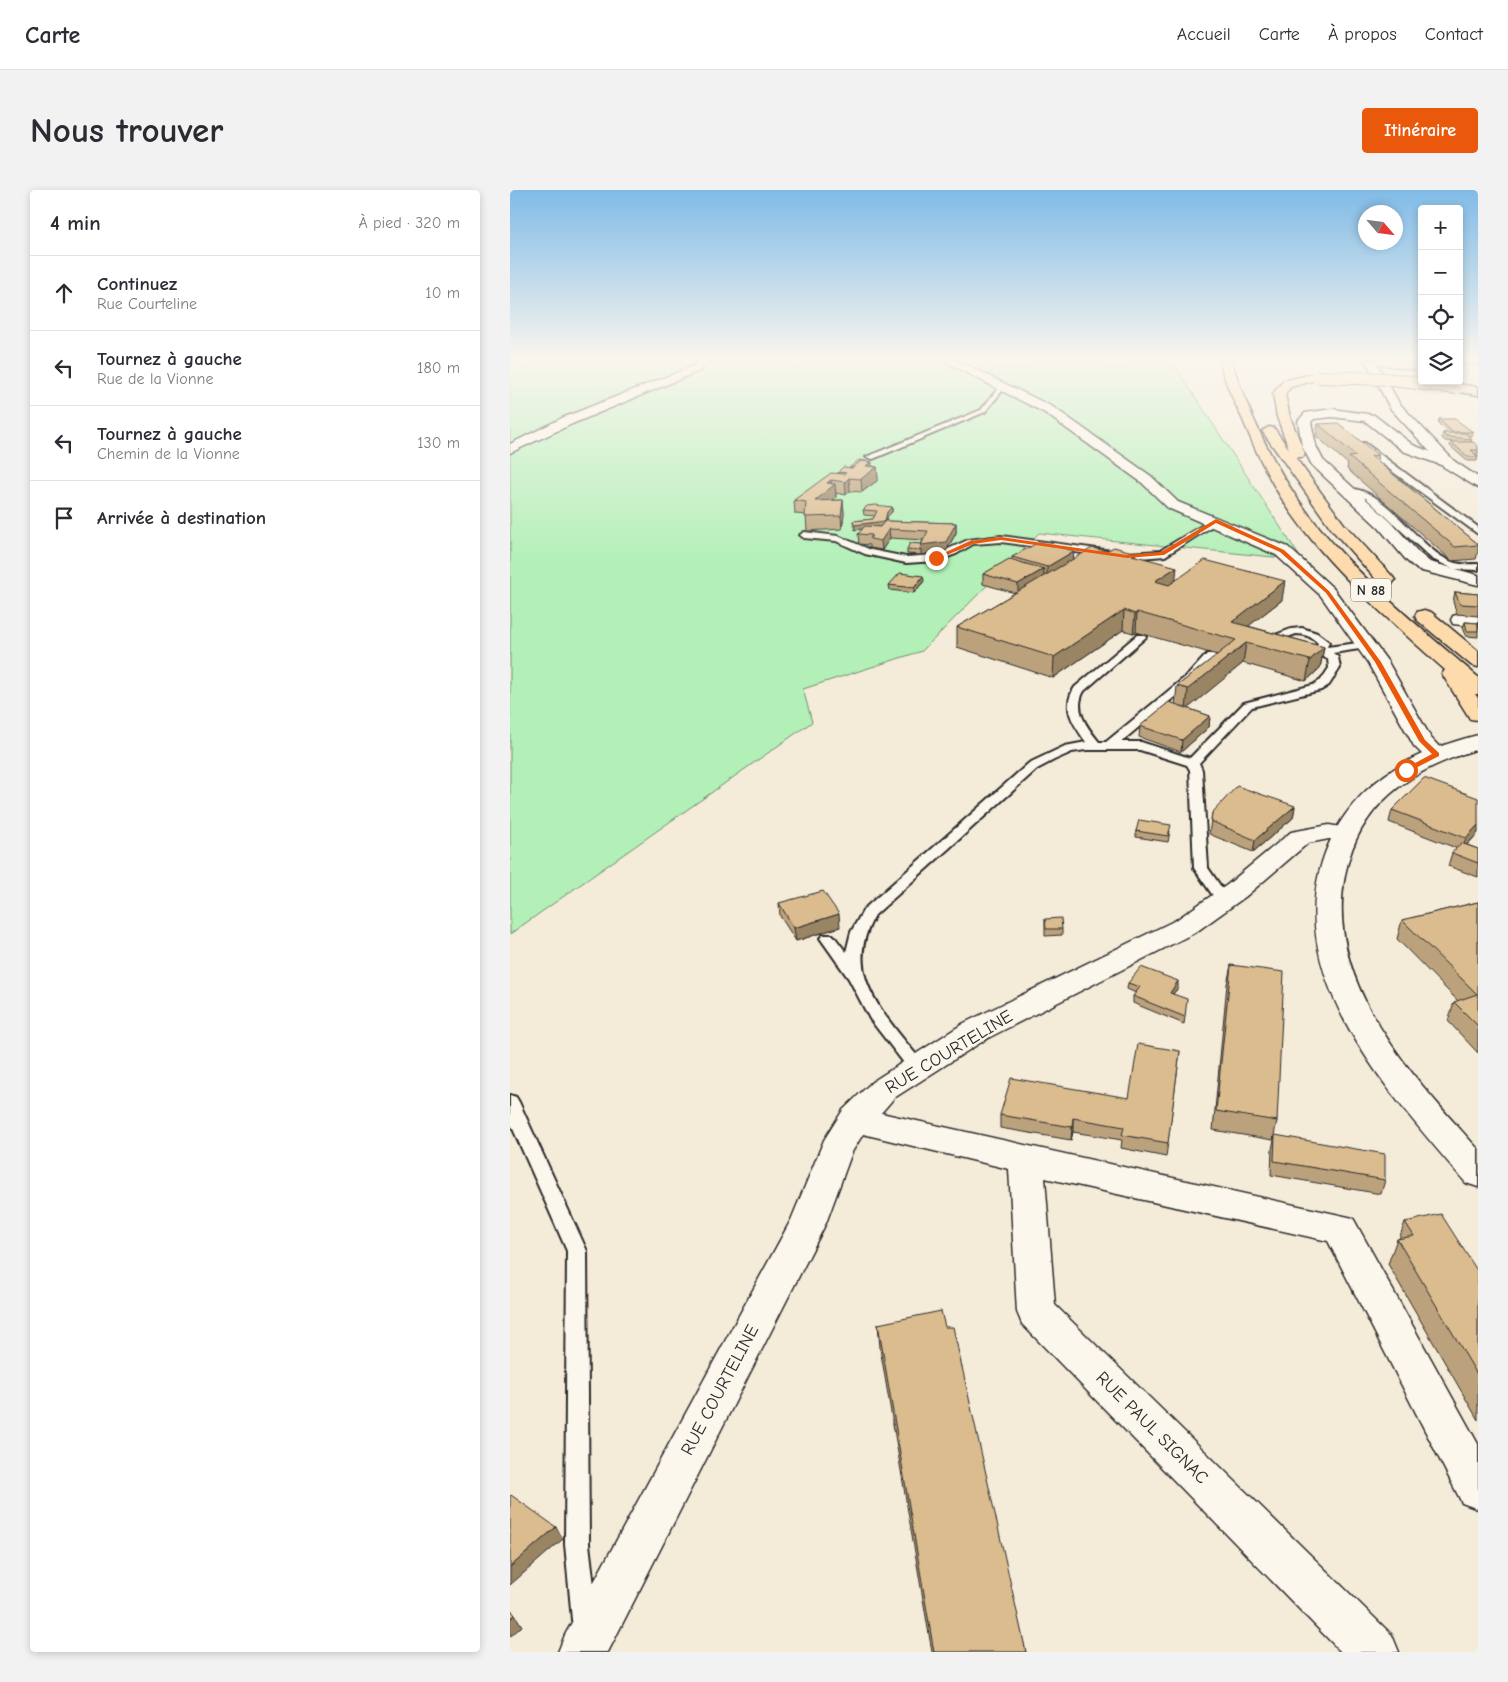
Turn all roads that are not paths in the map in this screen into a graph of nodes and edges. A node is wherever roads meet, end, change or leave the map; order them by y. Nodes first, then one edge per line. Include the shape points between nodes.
1 (553, 428) edge
2 (941, 428) edge
3 (1075, 428) edge
4 (1254, 428) edge
5 (1268, 428) edge
6 (1287, 428) edge
7 (1308, 428) edge
8 (1384, 428) edge
9 (1416, 428) edge
10 (1356, 441) edge
11 (510, 449) edge
12 (870, 457) dead end
13 (1449, 464) junction
14 (1478, 484) edge
15 (1348, 490) junction
16 (1216, 521) junction
17 (1334, 521) junction
18 (1478, 531) edge
19 (804, 535) edge
20 (1478, 567) edge
21 (1478, 580) edge
22 (1401, 594) dead end
23 (1414, 606) dead end
24 (1141, 637) edge
25 (1366, 645) junction
26 (1436, 650) junction
27 (1211, 656) edge
28 (1478, 661) edge
29 (1099, 662) dead end
30 (1095, 675) junction
31 (1478, 688) edge
32 (1478, 714) edge
33 (1110, 745) junction
34 (1470, 745) edge
35 (1095, 746) junction
36 (1436, 755) junction
37 (1192, 763) junction
38 (1344, 834) junction
39 (1223, 900) junction
40 (828, 938) dead end
41 (855, 976) junction
42 (917, 1068) junction
43 (510, 1102) edge
44 (855, 1118) junction
45 (1026, 1160) junction
46 (1478, 1173) edge
47 (1478, 1487) edge
48 (585, 1647) edge
49 (1375, 1652) edge

1 - 11 street
2 - 12 lane
3 - 16 street via 1146,479 1173,505
4 - 26 highway, N 88 via 1278,479 1301,514 1344,564
5 - 17 highway, N 88
6 - 17 highway, bridge
7 - 15 street via 1317,462
8 - 13 street via 1408,448
9 - 13 street
10 - 18 lane
13 - 14 street
15 - 20 lane via 1369,496 1445,564
15 - 21 street via 1424,566
16 - 19 lane via 1162,554 1146,556 1001,539 972,542 941,557 906,560 868,552 838,539
16 - 25 street via 1282,551 1327,592
17 - 22 highway, N 88 via 1367,562
23 - 28 highway
24 - 30 lane
25 - 36 street via 1422,741
25 - 37 lane via 1320,650 1333,657 1335,668 1324,683 1314,689 1248,705
26 - 31 highway, N 88
26 - 32 highway
27 - 33 lane via 1193,676
29 - 30 lane
30 - 35 lane via 1074,696 1073,707
33 - 35 lane
33 - 37 lane via 1160,750
34 - 36 street
35 - 41 lane via 1069,749 1033,766 869,912 858,931 853,955
36 - 38 street via 1385,784
37 - 39 lane via 1196,770 1201,868
38 - 39 street, RUE COURTELINE via 1329,832 1300,837
38 - 46 street via 1335,858 1327,901 1329,936 1338,975 1390,1067
39 - 42 street, RUE COURTELINE via 1186,926 975,1031
40 - 41 lane
41 - 42 lane via 887,1031
42 - 44 street, RUE COURTELINE via 883,1090
43 - 48 lane via 578,1250 577,1544
44 - 45 street
44 - 48 street, RUE COURTELINE via 836,1149 808,1223
45 - 47 street via 1340,1229
45 - 49 street, RUE PAUL SIGNAC via 1036,1312

